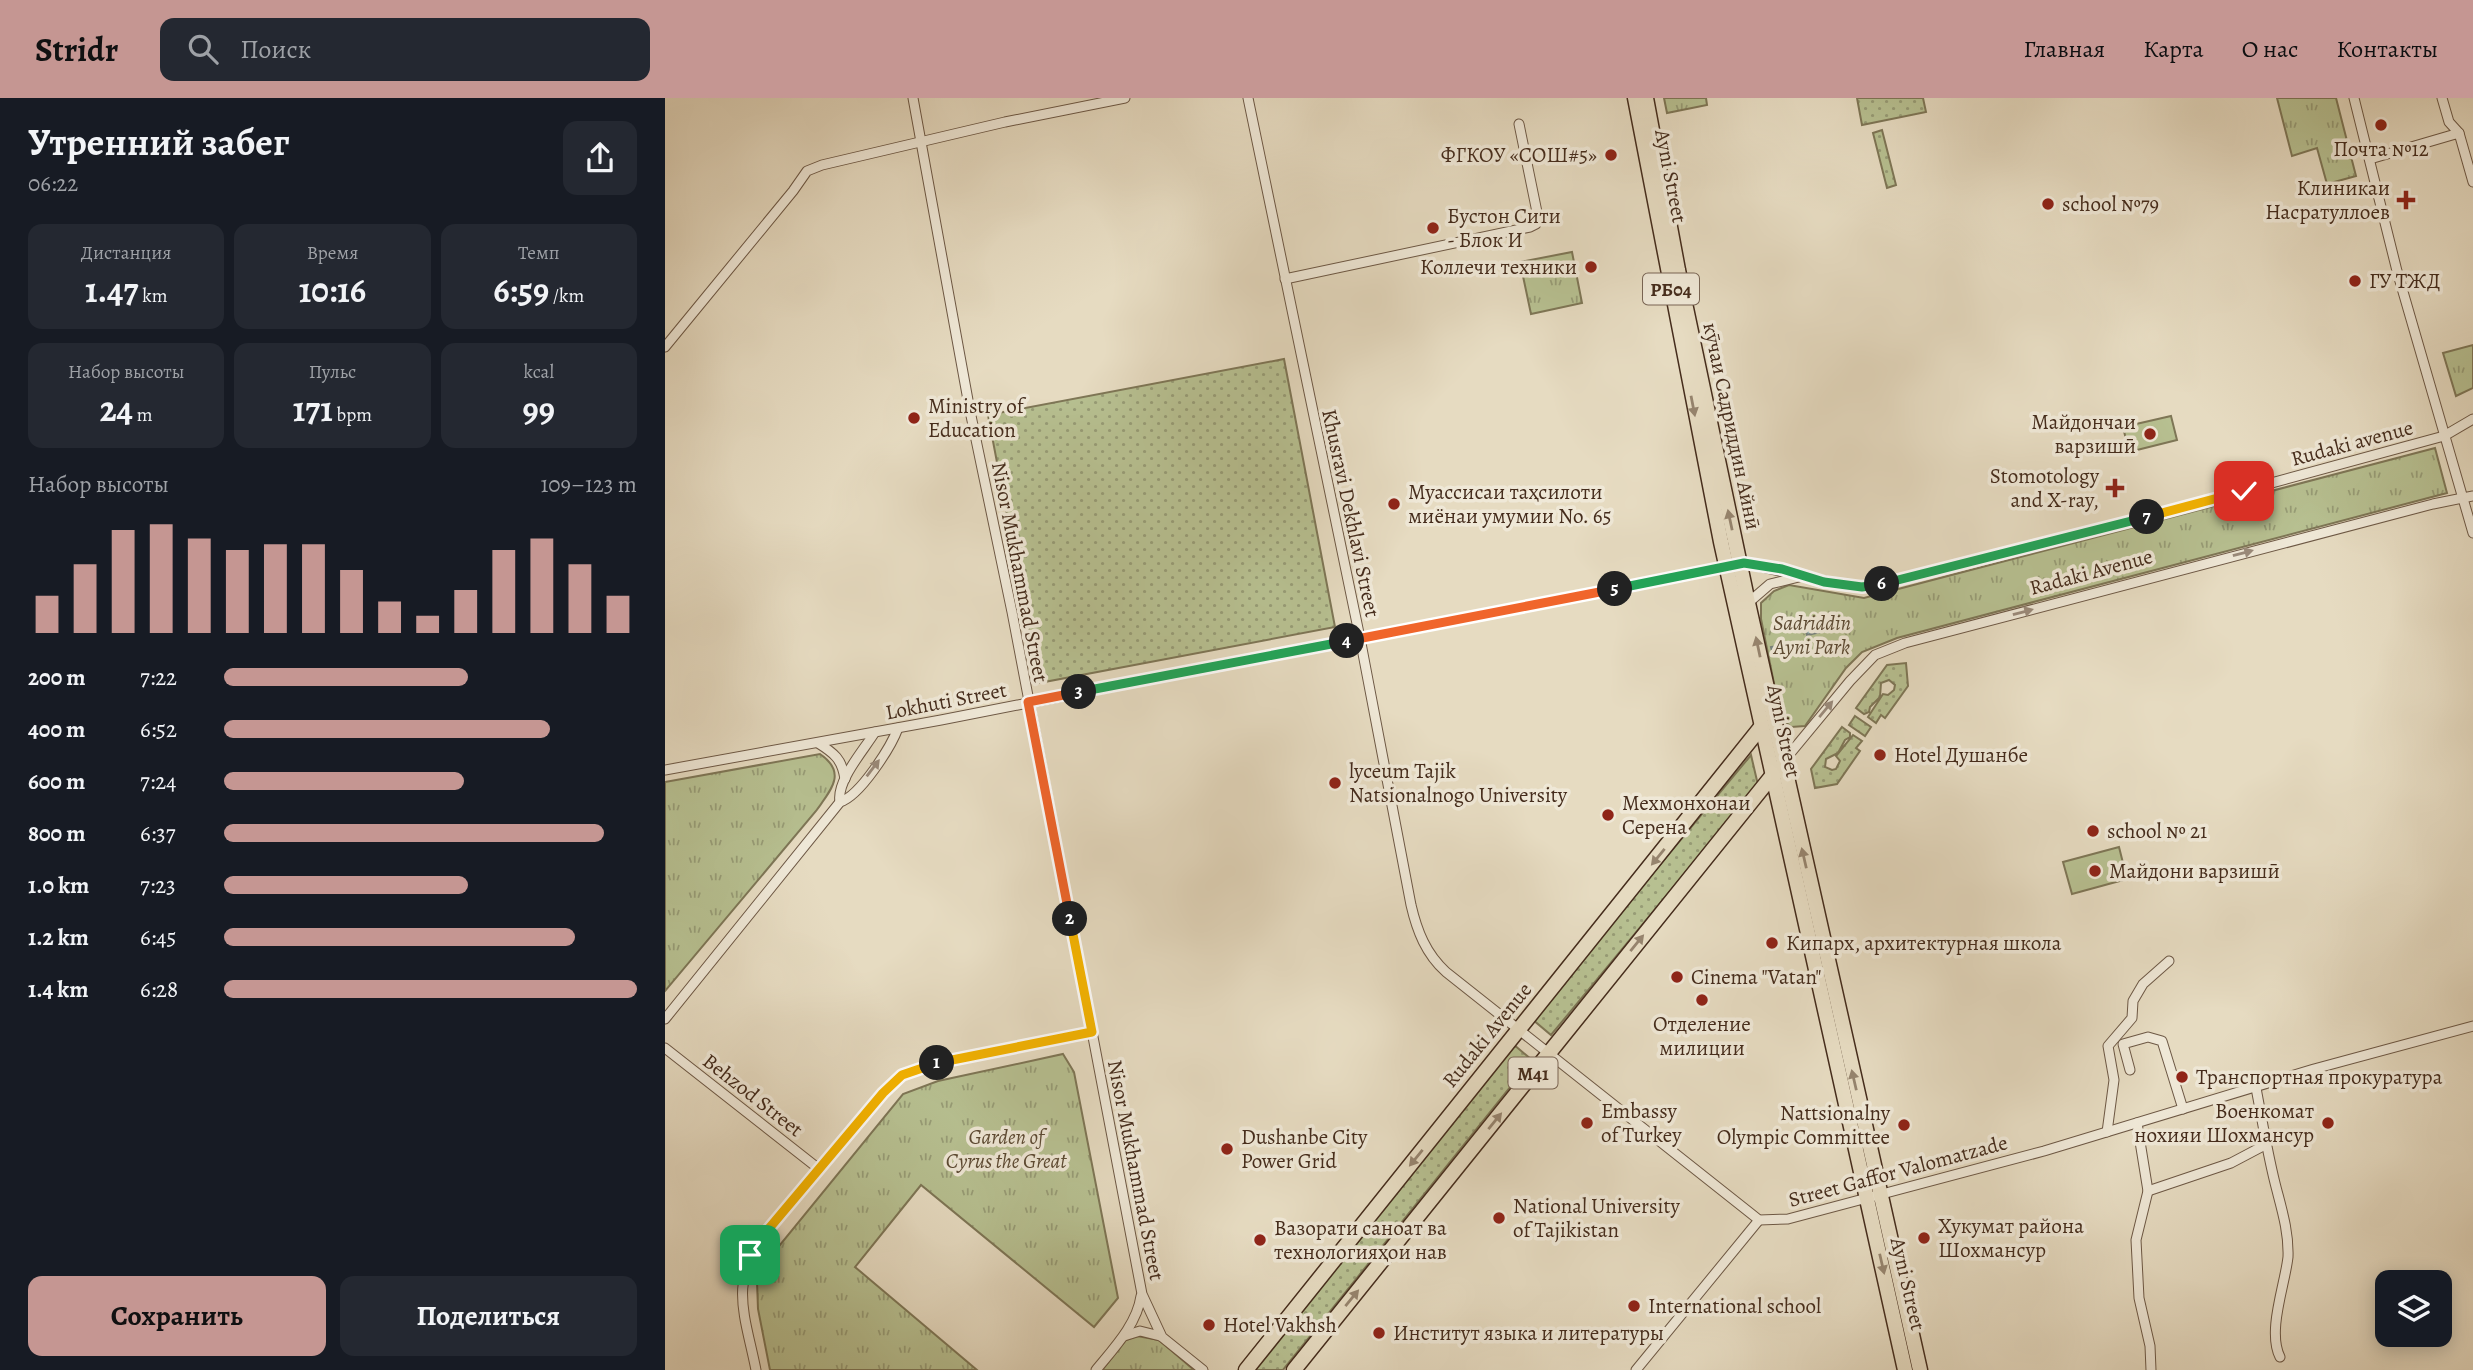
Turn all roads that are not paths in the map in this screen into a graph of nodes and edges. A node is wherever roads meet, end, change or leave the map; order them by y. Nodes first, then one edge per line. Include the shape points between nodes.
1 (913, 98) edge
2 (1125, 98) edge
3 (1248, 98) edge
4 (1635, 98) edge
5 (1646, 98) edge
6 (2354, 98) edge
7 (2442, 98) edge
8 (1520, 124) dead end
9 (2459, 133) junction
10 (922, 142) junction
11 (2370, 159) junction
12 (2473, 182) edge
13 (1285, 279) junction
14 (665, 347) edge
15 (2473, 419) edge
16 (2444, 436) junction
17 (1715, 478) junction
18 (2473, 496) edge
19 (2462, 498) junction
20 (2473, 533) edge
21 (1734, 565) junction
22 (1800, 577) junction
23 (1748, 603) junction
24 (1738, 614) junction
25 (1360, 638) junction
26 (1028, 702) junction
27 (1761, 727) junction
28 (898, 728) junction
29 (875, 732) junction
30 (818, 743) junction
31 (1783, 762) junction
32 (665, 769) edge
33 (1772, 776) junction
34 (845, 779) junction
35 (841, 802) junction
36 (1820, 961) junction
37 (2169, 961) dead end
38 (665, 1019) edge
39 (2473, 1026) edge
40 (1519, 1028) junction
41 (1092, 1032) junction
42 (665, 1048) edge
43 (1550, 1052) junction
44 (2130, 1070) dead end
45 (2256, 1087) junction
46 (2183, 1109) junction
47 (2137, 1123) junction
48 (2107, 1132) junction
49 (2267, 1144) junction
50 (819, 1170) junction
51 (2148, 1191) junction
52 (1873, 1196) junction
53 (1759, 1220) junction
54 (1142, 1294) junction
55 (1162, 1337) junction
56 (1122, 1338) junction
57 (2280, 1357) dead end
58 (756, 1370) edge
59 (1096, 1370) edge
60 (1203, 1370) edge
61 (1246, 1370) edge
62 (1294, 1370) edge
63 (1636, 1370) edge
64 (1905, 1370) edge
65 (1920, 1370) edge
66 (2151, 1370) edge

1 - 10 street, Nisor Mukhammad Street
2 - 10 street
3 - 13 street, Khusravi Dekhlavi Street
4 -> 17 highway, Ayni Street / РБ04
5 - 17 highway, кӯчаи Садриддин Айнӣ / РБ04
6 - 11 street
7 - 9 street via 2449,122
8 - 13 street via 1536,224
9 - 11 street
9 - 12 street
10 - 14 street via 807,171
10 - 26 street, Nisor Mukhammad Street
11 - 16 street
13 - 25 street, Khusravi Dekhlavi Street
15 - 16 street
16 - 19 street
16 - 22 street, Rudaki avenue via 1887,583 1862,587
17 - 21 highway, Ayni Street
18 - 19 street, Radaki Avenue
19 - 20 street
31 -> 19 street, Radaki Avenue via 1875,655 1905,643
21 - 22 street, Rudaki avenue via 1756,564
21 - 23 highway
21 - 24 highway, Ayni Street
21 - 25 street, Lokhuti Street
22 - 23 street via 1770,584
23 - 24 street
31 -> 23 highway
24 - 27 highway, Ayni Street
25 - 26 street, Lokhuti Street
25 - 40 street, Khusravi Dekhlavi Street via 1411,905 1426,950
26 - 28 street, Lokhuti Street
26 - 41 street, Nisor Mukhammad Street
27 - 33 highway, Ayni Street
27 -> 40 highway, Rudaki Avenue / M41
28 - 29 street, Lokhuti Street
35 -> 28 street via 852,796 893,742
29 - 30 street, Lokhuti Street
29 - 34 street
30 - 32 street, Lokhuti Street
30 - 34 street via 836,754
31 - 33 highway, Radaki Avenue
36 -> 31 highway, Ayni Street
33 - 36 highway, Ayni Street
43 -> 33 highway, M41
34 - 35 street
35 - 38 street
36 - 52 highway, Ayni Street
37 - 48 street via 2143,984 2133,1001 2132,1017 2108,1046 2114,1080
39 - 45 street, Street Gaffor Valomatzade
40 - 43 street
40 -> 61 highway, Rudaki Avenue / M41
41 - 50 street via 906,1073 883,1093
41 - 54 street, Nisor Mukhammad Street
42 - 50 street, Behzod Street
43 - 53 street
62 -> 43 highway, M41
44 - 46 street via 2123,1044 2148,1037 2162,1041
45 - 46 street, Street Gaffor Valomatzade
45 - 49 street
46 - 47 street, Street Gaffor Valomatzade
47 - 48 street, Street Gaffor Valomatzade
47 - 51 street
48 - 52 street, Street Gaffor Valomatzade
49 - 51 street via 2231,1163
49 - 57 street via 2285,1218 2288,1256 2275,1335
50 - 58 street via 757,1244 745,1267 742,1296
51 - 66 street via 2136,1240 2139,1298
52 - 53 street, Street Gaffor Valomatzade via 1788,1219
52 -> 64 highway, Ayni Street
52 - 65 highway, Ayni Street
53 - 63 street
54 - 55 street, Nisor Mukhammad Street
54 - 56 street
55 - 56 street via 1140,1331
55 - 60 street, Nisor Mukhammad Street
56 - 59 street

